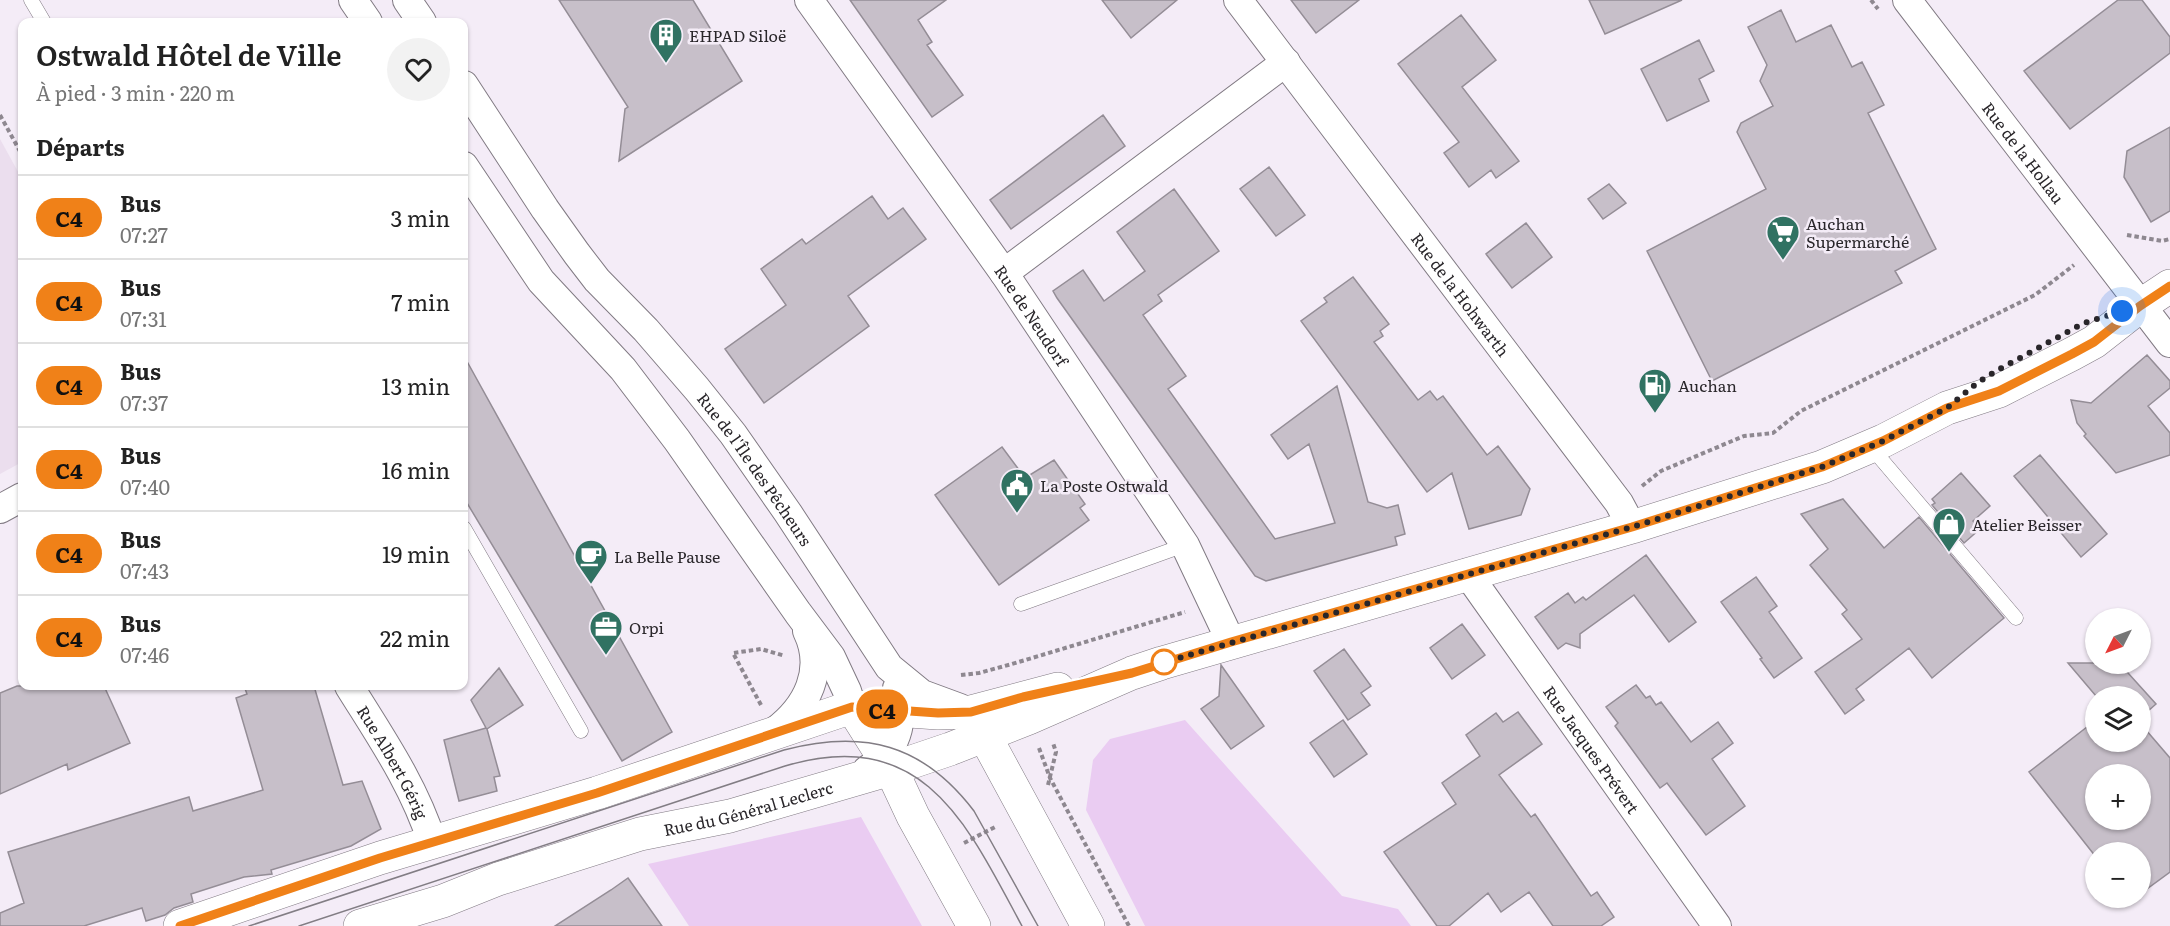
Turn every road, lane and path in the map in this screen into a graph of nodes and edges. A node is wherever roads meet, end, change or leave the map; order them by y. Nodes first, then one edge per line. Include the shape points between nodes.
1 (31, 0) edge
2 (353, 0) edge
3 (407, 0) edge
4 (809, 0) edge
5 (1238, 0) edge
6 (1907, 0) edge
7 (42, 18) edge
8 (365, 18) edge
9 (419, 18) edge
10 (1286, 62) junction
11 (468, 91) edge
12 (0, 115) edge
13 (18, 148) edge
14 (468, 172) edge
15 (545, 209) junction
16 (508, 233) junction
17 (2074, 265) dead end
18 (1004, 273) junction
19 (2170, 286) edge
20 (2155, 302) edge
21 (2170, 343) edge
22 (1870, 446) junction
23 (18, 499) edge
24 (0, 509) edge
25 (1626, 515) junction
26 (468, 535) edge
27 (1185, 545) junction
28 (1467, 573) junction
29 (1021, 604) dead end
30 (1215, 606) junction
31 (798, 614) junction
32 (2016, 618) dead end
33 (1231, 642) junction
34 (889, 667) junction
35 (1132, 673) junction
36 (952, 676) dead end
37 (351, 690) edge
38 (854, 702) junction
39 (1042, 713) junction
40 (581, 731) dead end
41 (775, 731) junction
42 (973, 731) junction
43 (893, 742) junction
44 (1039, 747) dead end
45 (844, 782) junction
46 (1016, 791) junction
47 (913, 816) junction
48 (432, 842) junction
49 (180, 926) edge
50 (360, 926) edge
51 (974, 926) edge
52 (1088, 926) edge
53 (1129, 926) edge
54 (1717, 926) edge

1 - 7 lane
2 - 8 street
3 - 9 street
4 - 18 street, Rue de Neudorf
5 - 10 street, Rue de la Hohwarth
6 - 20 street, Rue de la Hollau
10 - 18 street
10 - 25 street, Rue de la Hohwarth
11 - 15 street, Rue de l'Île des Pêcheurs
12 - 13 path
14 - 16 street
15 - 16 street
15 - 34 street, Rue de l'Île des Pêcheurs via 597,280 733,434
16 - 31 street via 556,299 645,396
17 - 25 path via 2035,295 1801,411 1773,433 1744,436 1661,471
18 - 27 street, Rue de Neudorf
19 - 20 main road, Rue du Général Leclerc
20 - 21 street, Rue de la Hollau
20 - 22 main road, Rue du Général Leclerc via 2084,323 1996,371 1947,408
22 - 25 main road, Rue du Général Leclerc via 1822,467
22 - 32 lane
23 - 24 street
25 - 28 main road, Rue du Général Leclerc
26 - 40 lane
27 - 29 lane
27 - 30 street, Rue de Neudorf
28 - 33 main road, Rue du Général Leclerc
28 - 54 street, Rue Jacques Prévert
30 - 33 street, Rue de Neudorf
30 - 36 path via 1179,613 994,670
31 - 38 street via 831,657
31 - 41 street via 813,650 815,670 803,703
33 - 35 main road, Rue du Général Leclerc
34 - 42 street, Rue de l'Île des Pêcheurs
34 - 43 street via 896,682
35 - 39 main road, Rue du Général Leclerc
35 - 42 main road, Rue du Général Leclerc via 1023,697
37 - 48 street, Rue Albert Gérig via 410,787
38 - 41 main road, Rue du Général Leclerc
38 - 43 main road
38 - 43 main road, Rue du Général Leclerc
39 - 42 main road, Rue du Général Leclerc
39 - 46 main road via 1019,729 1011,743 1008,770
41 - 48 main road, Rue du Général Leclerc via 597,793
42 - 43 main road, Rue du Général Leclerc
42 - 43 main road, Rue du Général Leclerc via 938,713
42 - 46 main road
43 - 45 main road, Rue du Général Leclerc
43 - 47 main road
44 - 53 path via 1050,778
45 - 47 main road via 886,787 905,803
45 - 50 main road, Rue du Général Leclerc via 730,816 640,834
46 - 52 main road
47 - 51 main road
48 - 49 main road, Rue du Général Leclerc

